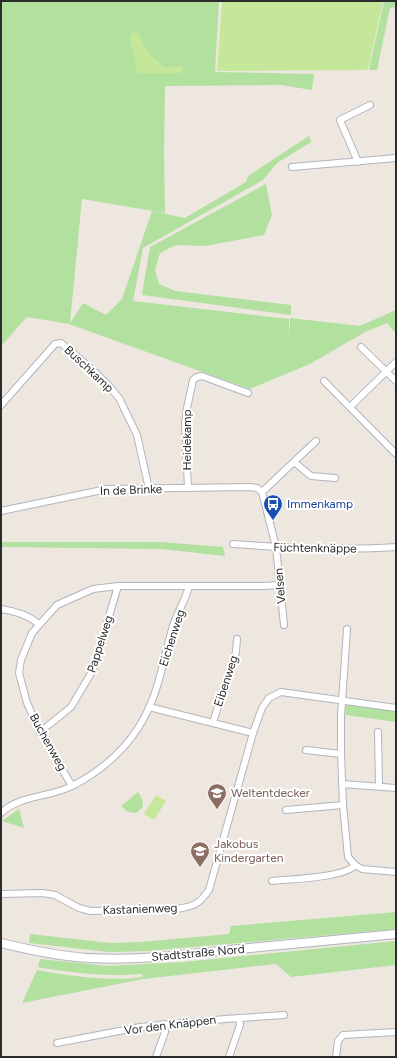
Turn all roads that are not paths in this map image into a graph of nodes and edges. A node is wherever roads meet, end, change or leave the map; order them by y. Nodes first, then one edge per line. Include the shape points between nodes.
1 (370, 105) dead end
2 (396, 158) edge
3 (358, 162) junction
4 (292, 167) dead end
5 (361, 347) dead end
6 (396, 362) edge
7 (386, 371) junction
8 (324, 381) dead end
9 (396, 381) edge
10 (248, 392) dead end
11 (1, 405) edge
12 (350, 407) junction
13 (316, 441) dead end
14 (396, 454) edge
15 (294, 462) junction
16 (335, 478) dead end
17 (188, 488) junction
18 (149, 489) junction
19 (262, 492) junction
20 (1, 511) edge
21 (233, 544) dead end
22 (276, 547) junction
23 (396, 547) edge
24 (280, 585) junction
25 (118, 586) junction
26 (189, 586) junction
27 (1, 610) edge
28 (39, 624) junction
29 (284, 625) dead end
30 (347, 629) dead end
31 (237, 639) dead end
32 (342, 700) junction
33 (149, 707) junction
34 (396, 708) edge
35 (213, 722) junction
36 (40, 732) junction
37 (378, 732) dead end
38 (253, 733) junction
39 (306, 750) dead end
40 (341, 754) junction
41 (342, 784) junction
42 (72, 786) junction
43 (379, 786) junction
44 (396, 788) edge
45 (342, 805) junction
46 (286, 810) dead end
47 (1, 813) edge
48 (354, 865) junction
49 (396, 872) edge
50 (272, 881) dead end
51 (1, 894) edge
52 (396, 934) edge
53 (1, 943) edge
54 (284, 1015) dead end
55 (240, 1018) junction
56 (164, 1024) junction
57 (396, 1032) edge
58 (57, 1043) dead end
59 (156, 1057) edge
60 (229, 1057) edge
61 (336, 1057) edge

1 - 3 street via 340,120
2 - 3 street
3 - 4 street
5 - 7 street
6 - 7 street
7 - 9 street
7 - 12 street
8 - 12 street
10 - 17 street, Heidekamp via 202,376 193,380 185,423
11 - 18 street, Buschkamp via 55,344 62,343 93,370 119,398 137,435
12 - 14 street
13 - 15 street
15 - 16 street via 311,476
15 - 19 street
17 - 18 street, In de Brinke
17 - 19 street, In de Brinke via 250,487
18 - 20 street, In de Brinke via 107,489
19 - 22 street
21 - 22 street, Füchtenknäppe
22 - 23 street, Füchtenknäppe
22 - 24 street, Velsen
24 - 26 street
24 - 29 street, Velsen
25 - 26 street, Buchenweg
25 - 28 street, Buchenweg via 93,589 61,603
25 - 36 street, Pappelweg via 93,670 71,707
26 - 33 street, Eichenweg via 173,624
27 - 28 street via 18,612
28 - 36 street, Buchenweg via 24,649 19,673 27,703
30 - 32 street
31 - 35 street, Eibenweg via 236,652
32 - 34 street
32 - 38 street, Kastanienweg via 281,692 269,698 262,708
32 - 40 street
33 - 35 street
33 - 42 street, Eichenweg via 145,717 120,751 91,776
35 - 38 street
36 - 42 street, Buchenweg
37 - 43 street
38 - 51 street, Kastanienweg via 209,890 201,901 190,907 177,909 91,910 79,908 55,895
39 - 40 street
40 - 41 street
41 - 43 street
41 - 45 street
42 - 47 street, Eichenweg via 18,802
43 - 44 street
45 - 46 street
45 - 48 street via 348,857
48 - 49 street via 362,869
48 - 50 street via 346,872
52 - 53 main road, Stadtstraße Nord via 131,959 63,956
54 - 55 street, Vor den Knäppen
55 - 56 street, Vor den Knäppen
55 - 60 street
56 - 58 street, Vor den Knäppen
56 - 59 street via 165,1032
57 - 61 street via 343,1035 338,1041

